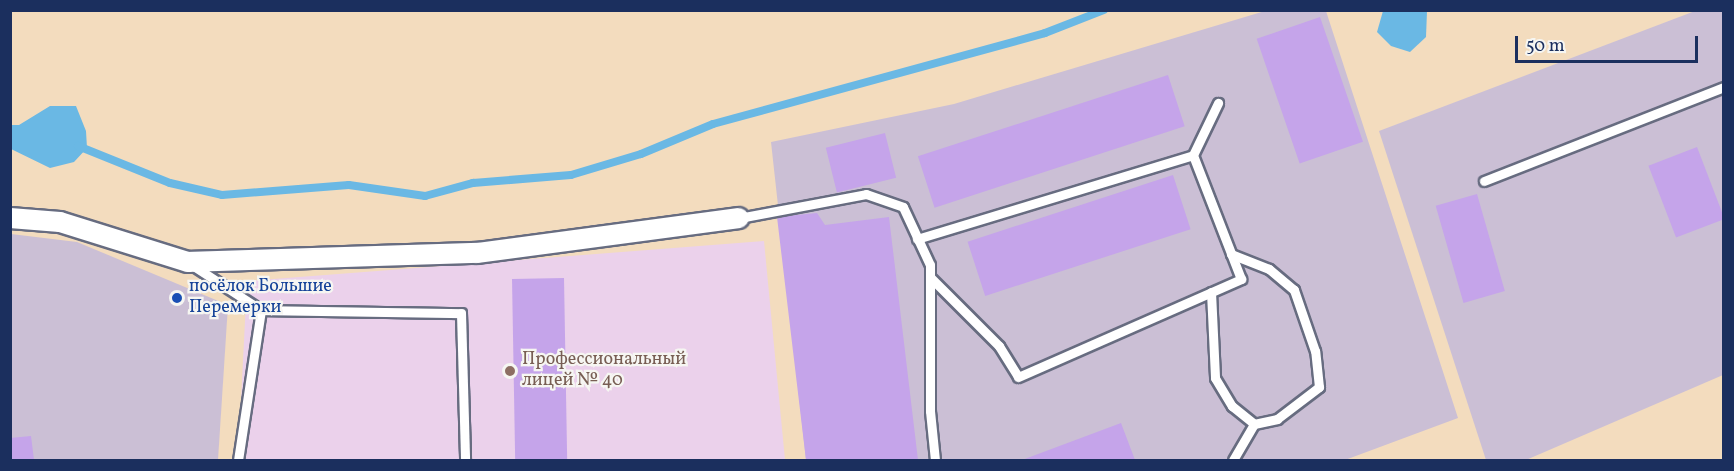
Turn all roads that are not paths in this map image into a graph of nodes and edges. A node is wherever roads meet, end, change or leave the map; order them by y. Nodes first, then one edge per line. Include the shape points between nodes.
1 (1724, 87) edge
2 (1218, 104) dead end
3 (1192, 155) junction
4 (1484, 181) dead end
5 (10, 218) edge
6 (739, 218) joint
7 (917, 239) junction
8 (1231, 254) junction
9 (188, 262) junction
10 (930, 277) junction
11 (1211, 292) junction
12 (261, 310) junction
13 (1254, 424) junction
14 (238, 460) edge
15 (465, 460) edge
16 (935, 460) edge
17 (1233, 460) edge

1 - 4 lane
2 - 3 lane
3 - 7 lane
3 - 8 lane
5 - 9 street via 60,222
6 - 7 lane via 866,194 903,207
6 - 9 street via 477,253
7 - 10 lane via 930,265
8 - 11 lane via 1241,279
8 - 13 lane via 1269,269 1294,290 1315,351 1319,387 1277,419
9 - 12 lane
10 - 11 lane via 999,346 1018,376
10 - 16 lane via 930,411
11 - 13 lane via 1215,378 1232,406
12 - 14 lane
12 - 15 lane via 461,314
13 - 17 lane

